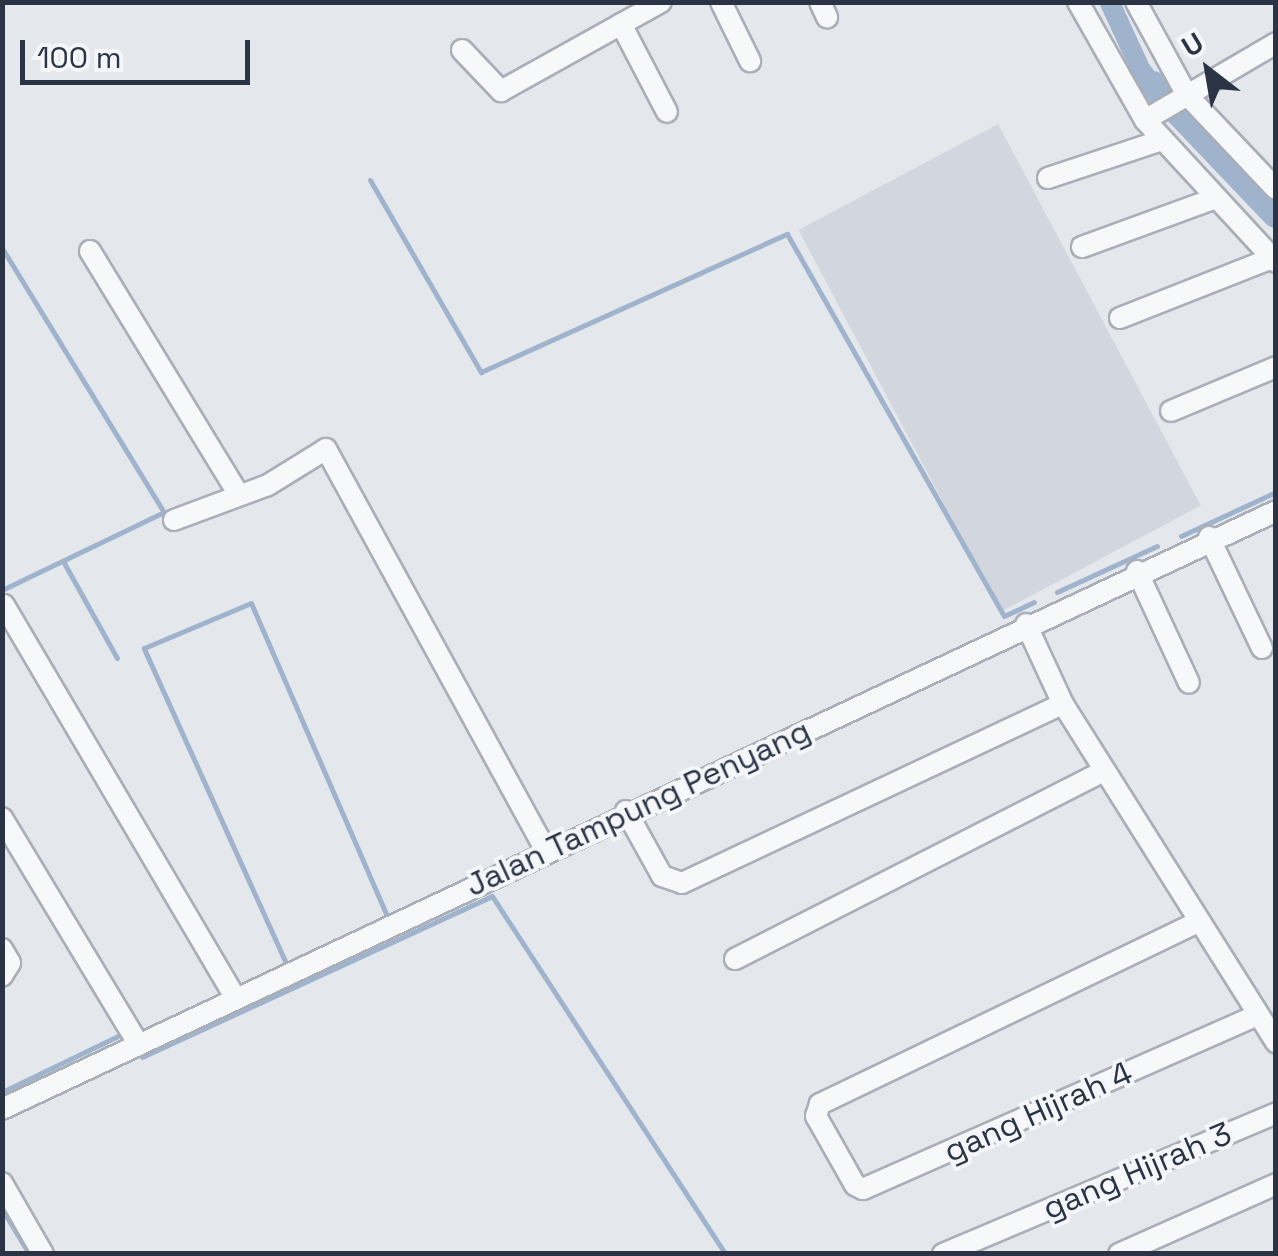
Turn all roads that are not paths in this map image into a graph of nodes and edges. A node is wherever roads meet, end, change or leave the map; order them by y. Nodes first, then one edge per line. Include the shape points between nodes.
1 (661, 2) edge
2 (722, 2) edge
3 (1078, 2) edge
4 (1136, 2) edge
5 (621, 24) junction
6 (1276, 43) edge
7 (462, 50) dead end
8 (750, 61) dead end
9 (1166, 107) junction
10 (667, 112) dead end
11 (1162, 140) junction
12 (1048, 178) dead end
13 (1276, 190) edge
14 (1216, 198) junction
15 (1082, 247) dead end
16 (90, 251) dead end
17 (1274, 260) edge
18 (1120, 318) dead end
19 (1276, 367) edge
20 (1172, 411) dead end
21 (238, 492) junction
22 (1276, 511) edge
23 (174, 520) dead end
24 (1209, 537) junction
25 (1136, 570) junction
26 (4, 604) edge
27 (1026, 624) junction
28 (1262, 648) dead end
29 (1189, 683) dead end
30 (1063, 704) junction
31 (1102, 772) junction
32 (626, 811) junction
33 (2, 818) edge
34 (545, 849) junction
35 (1198, 922) junction
36 (2, 948) edge
37 (735, 959) dead end
38 (2, 976) edge
39 (236, 999) junction
40 (1257, 1015) junction
41 (1276, 1042) edge
42 (139, 1045) junction
43 (2, 1108) edge
44 (1276, 1113) edge
45 (2, 1183) edge
46 (1276, 1184) edge
47 (44, 1254) edge
48 (943, 1254) edge
49 (1119, 1254) edge

1 - 5 street
2 - 8 street
3 - 9 street
4 - 9 street
5 - 7 street via 502,91
5 - 10 street
6 - 9 street
9 - 11 street
9 - 13 street
11 - 12 street
11 - 14 street
14 - 15 street
14 - 17 street
16 - 21 street
17 - 18 street
19 - 20 street
21 - 23 street
21 - 34 street via 268,484 326,450
22 - 24 street, Jalan Tampung Penyang
24 - 25 street, Jalan Tampung Penyang
24 - 28 street
25 - 27 street, Jalan Tampung Penyang
25 - 29 street
26 - 39 street
27 - 30 street
27 - 32 street, Jalan Tampung Penyang
30 - 31 street
30 - 32 street via 682,883 662,876
31 - 35 street
31 - 37 street
32 - 34 street, Jalan Tampung Penyang
33 - 42 street
34 - 39 street, Jalan Tampung Penyang
35 - 40 street
35 - 40 street, gang Hijrah 4 via 820,1104 816,1116 835,1151 863,1189
36 - 38 street via 10,963
39 - 42 street, Jalan Tampung Penyang
40 - 41 street
42 - 43 street, Jalan Tampung Penyang
44 - 48 street, gang Hijrah 3
45 - 47 street
46 - 49 street

